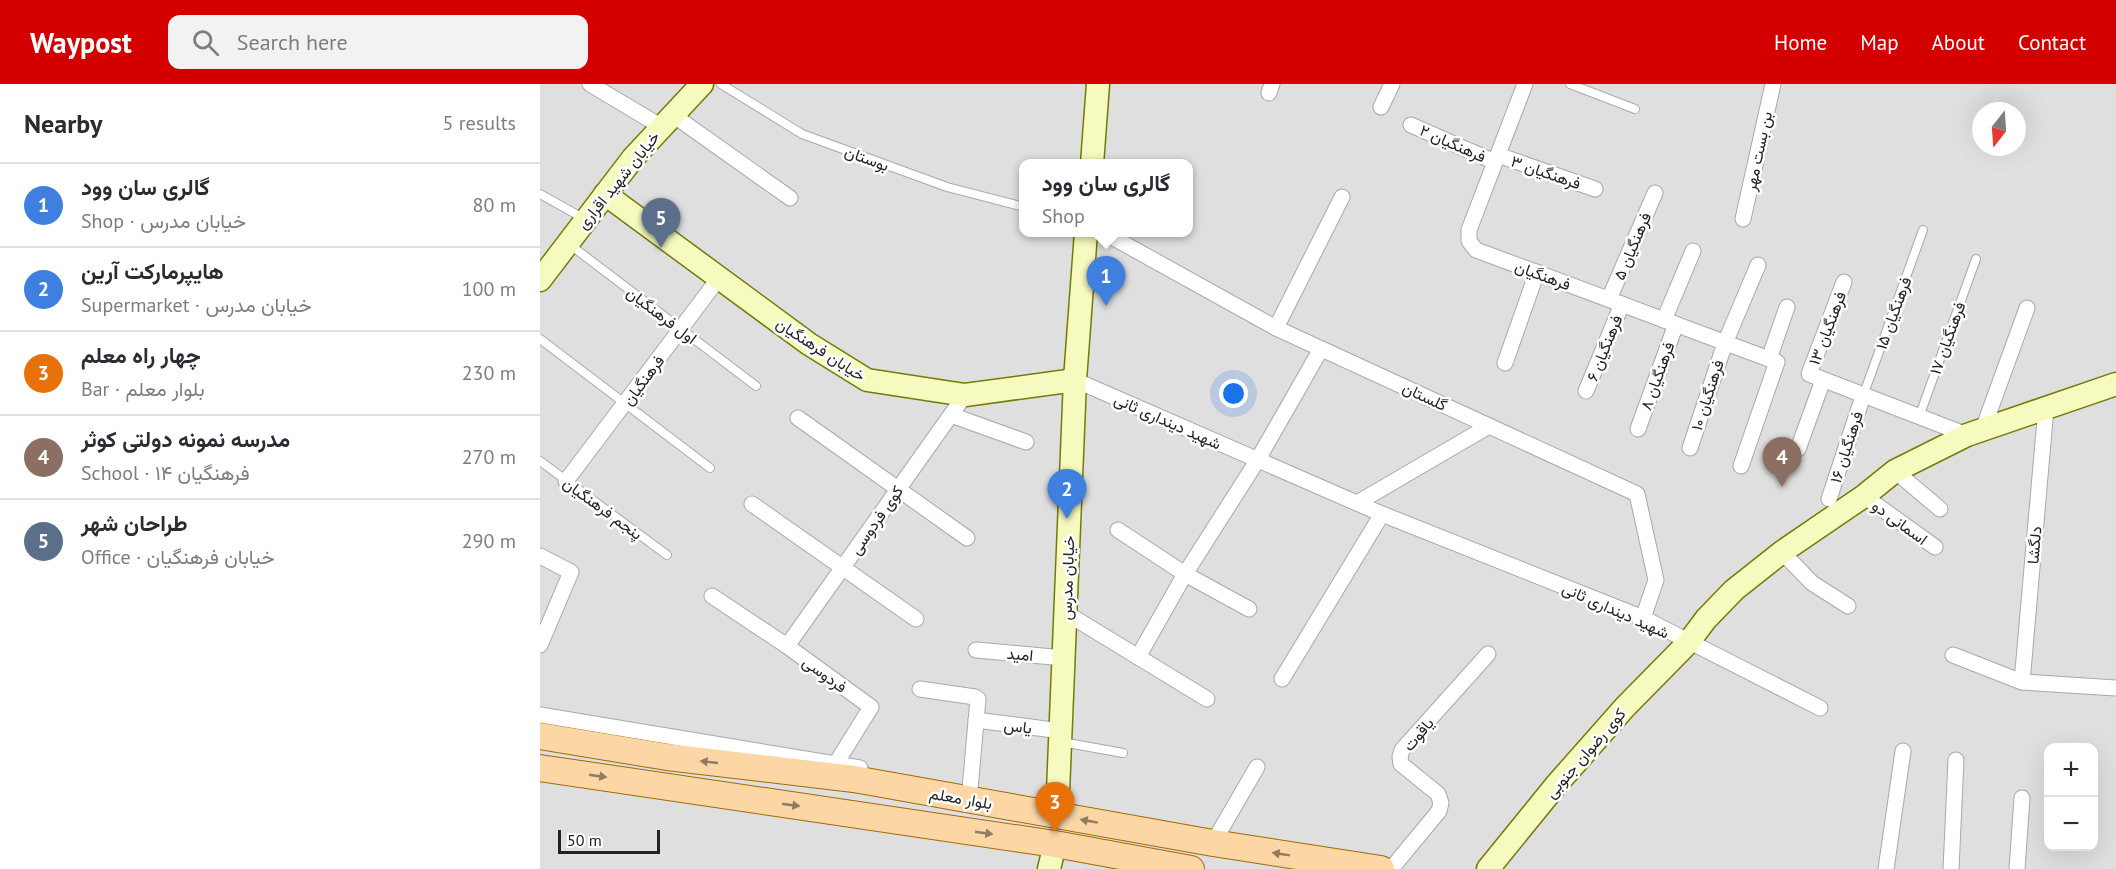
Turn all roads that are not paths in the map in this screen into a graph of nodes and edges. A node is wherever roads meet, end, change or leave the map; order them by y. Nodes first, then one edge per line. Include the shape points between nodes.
1 (590, 84) edge
2 (702, 84) edge
3 (721, 84) edge
4 (1098, 84) edge
5 (1392, 84) edge
6 (1525, 84) edge
7 (1570, 84) edge
8 (1773, 84) edge
9 (1381, 107) dead end
10 (1635, 109) dead end
11 (667, 121) junction
12 (1411, 125) dead end
13 (1092, 159) edge
14 (1497, 159) junction
15 (1594, 189) dead end
16 (1655, 193) dead end
17 (540, 194) edge
18 (605, 194) junction
19 (1342, 197) dead end
20 (790, 198) dead end
21 (1019, 206) edge
22 (585, 219) junction
23 (1743, 219) dead end
24 (1923, 230) dead end
25 (1086, 237) edge
26 (1112, 237) edge
27 (567, 243) junction
28 (1693, 251) dead end
29 (1976, 259) dead end
30 (1758, 265) dead end
31 (1537, 272) junction
32 (719, 278) junction
33 (540, 280) edge
34 (1844, 282) dead end
35 (1616, 302) junction
36 (1787, 307) dead end
37 (2026, 308) dead end
38 (1670, 322) junction
39 (1276, 328) junction
40 (680, 330) junction
41 (540, 339) edge
42 (1725, 343) junction
43 (1321, 349) junction
44 (1773, 360) junction
45 (1505, 363) dead end
46 (1816, 377) junction
47 (1075, 380) junction
48 (2116, 384) edge
49 (756, 386) dead end
50 (1586, 392) dead end
51 (965, 394) junction
52 (1863, 396) junction
53 (625, 403) junction
54 (2046, 408) junction
55 (951, 415) junction
56 (1919, 417) junction
57 (798, 418) dead end
58 (1489, 426) junction
59 (1638, 429) dead end
60 (1975, 432) junction
61 (1026, 442) dead end
62 (1690, 448) dead end
63 (1798, 449) dead end
64 (540, 461) edge
65 (1257, 461) junction
66 (1742, 466) dead end
67 (710, 468) dead end
68 (1895, 471) junction
69 (566, 481) junction
70 (899, 488) junction
71 (1864, 496) junction
72 (1829, 499) dead end
73 (1357, 503) junction
74 (752, 504) dead end
75 (1940, 509) dead end
76 (1382, 514) junction
77 (1118, 530) dead end
78 (967, 538) dead end
79 (1935, 547) dead end
80 (1782, 552) junction
81 (667, 555) dead end
82 (540, 556) edge
83 (843, 567) junction
84 (1185, 573) junction
85 (712, 596) dead end
86 (1848, 606) dead end
87 (1249, 609) dead end
88 (1066, 613) junction
89 (1643, 618) junction
90 (916, 619) dead end
91 (1688, 643) junction
92 (540, 645) edge
93 (787, 646) junction
94 (976, 650) dead end
95 (1488, 654) dead end
96 (1953, 655) dead end
97 (1138, 657) junction
98 (1064, 658) junction
99 (1282, 679) dead end
100 (2022, 682) junction
101 (2116, 688) edge
102 (920, 689) dead end
103 (1207, 699) dead end
104 (1820, 708) dead end
105 (540, 715) edge
106 (976, 720) junction
107 (540, 736) edge
108 (1061, 737) junction
109 (1903, 751) dead end
110 (1123, 753) dead end
111 (1956, 760) dead end
112 (1257, 767) dead end
113 (540, 768) edge
114 (832, 769) junction
115 (970, 793) junction
116 (2022, 798) dead end
117 (1057, 816) junction
118 (1213, 843) junction
119 (1055, 844) junction
120 (1049, 869) edge
121 (1060, 869) edge
122 (1191, 869) edge
123 (1381, 869) edge
124 (1391, 869) edge
125 (1488, 869) edge
126 (1886, 869) edge
127 (1951, 869) edge
128 (2017, 869) edge

1 - 11 street
2 - 11 street, خیابان شهید اقراری
3 - 21 lane, بوستان via 802,134 947,187
4 - 13 street
5 - 9 street
6 - 14 street, فرهنگیان
7 - 10 lane
8 - 23 street, بن بست مهر
11 - 18 street, خیابان شهید اقراری
11 - 20 street
12 - 14 street, فرهنگیان ۲
14 - 15 street, فرهنگیان ۳
14 - 31 street, فرهنگیان via 1469,230 1469,241 1476,250
16 - 35 street, فرهنگیان ۵
17 - 22 lane
18 - 22 street, خیابان شهید اقراری
18 - 32 street, خیابان فرهنگیان
19 - 39 street
22 - 27 street, خیابان شهید اقراری
24 - 52 lane, فرهنگیان ۱۵
25 - 47 street, خیابان مدرس
26 - 39 street, گلستان
27 - 33 street, خیابان شهید اقراری
27 - 40 lane, اول فرهنگیان
28 - 38 street, فرهنگیان ۸
29 - 56 lane, فرهنگیان ۱۷
30 - 42 street, فرهنگیان ۱۰
31 - 35 street, فرهنگیان
31 - 45 street
32 - 40 street, فرهنگیان
32 - 51 street, خیابان فرهنگیان via 808,344 867,380
34 - 46 street, فرهنگیان ۱۳
35 - 38 street, فرهنگیان
35 - 50 street, فرهنگیان ۶
36 - 44 street
37 - 60 street
38 - 42 street, فرهنگیان
38 - 59 street, فرهنگیان ۸
39 - 43 street, گلستان
40 - 49 lane, اول فرهنگیان
40 - 53 street, فرهنگیان
41 - 53 lane
42 - 44 street, فرهنگیان
42 - 62 street, فرهنگیان ۱۰
43 - 58 street, گلستان
43 - 65 street
44 - 66 street
46 - 52 street
46 - 63 street, فرهنگیان ۱۳
47 - 51 street, خیابان فرهنگیان
47 - 65 street, شهید دینداری ثانی
47 - 88 street, خیابان مدرس
48 - 54 street, شهید دینداری ثانی
51 - 55 street, کوی فردوسی
52 - 56 street
52 - 72 street, فرهنگیان ۱۶
53 - 67 lane
53 - 69 street, فرهنگیان
54 - 60 street, شهید دینداری ثانی
54 - 100 street, دلگشا
55 - 61 street
55 - 70 street, کوی فردوسی
56 - 60 street
57 - 70 street
58 - 73 street
58 - 89 street, گلستان via 1637,495 1656,580
60 - 68 street, شهید دینداری ثانی
64 - 69 lane, پنجم فرهنگیان
65 - 73 street, شهید دینداری ثانی
65 - 84 street
68 - 71 street, شهید دینداری ثانی
68 - 75 street
69 - 81 lane, پنجم فرهنگیان
70 - 78 street
70 - 83 street, کوی فردوسی
71 - 79 street, اسمانی دو
71 - 80 street, شهید دینداری ثانی
73 - 76 street, شهید دینداری ثانی
74 - 83 street
76 - 89 street, شهید دینداری ثانی
76 - 99 street
77 - 84 street
80 - 86 street via 1812,583
80 - 91 street, شهید دینداری ثانی via 1734,590
82 - 92 street via 571,572
83 - 90 street
83 - 93 street, کوی فردوسی
84 - 87 street
84 - 97 street
85 - 93 street, فردوسی
88 - 97 street
88 - 98 street, خیابان مدرس
89 - 91 street, شهید دینداری ثانی
91 - 104 street
91 - 125 street, کوی رضوان جنوبی via 1625,707
93 - 114 street, فردوسی via 871,707
94 - 98 street, امید
95 - 124 street, یاقوت via 1402,750 1401,764 1438,794 1441,803 1439,811
96 - 100 street
97 - 103 street
98 - 108 street, خیابان مدرس
100 - 101 street
102 - 106 street via 977,698
105 - 114 street
106 - 108 street, یاس
106 - 115 street
114 -> 107 main road, بلوار معلم via 667,757
108 - 110 lane
108 - 117 street, خیابان مدرس
109 - 126 street
111 - 127 street
112 - 118 street
113 -> 119 main road, بلوار معلم
114 - 115 main road, بلوار معلم
115 - 117 main road, بلوار معلم
116 - 128 street
118 -> 117 main road, بلوار معلم
117 - 119 main road
123 -> 118 main road, بلوار معلم
119 - 120 street
119 - 121 street
119 - 122 main road, بلوار معلم

